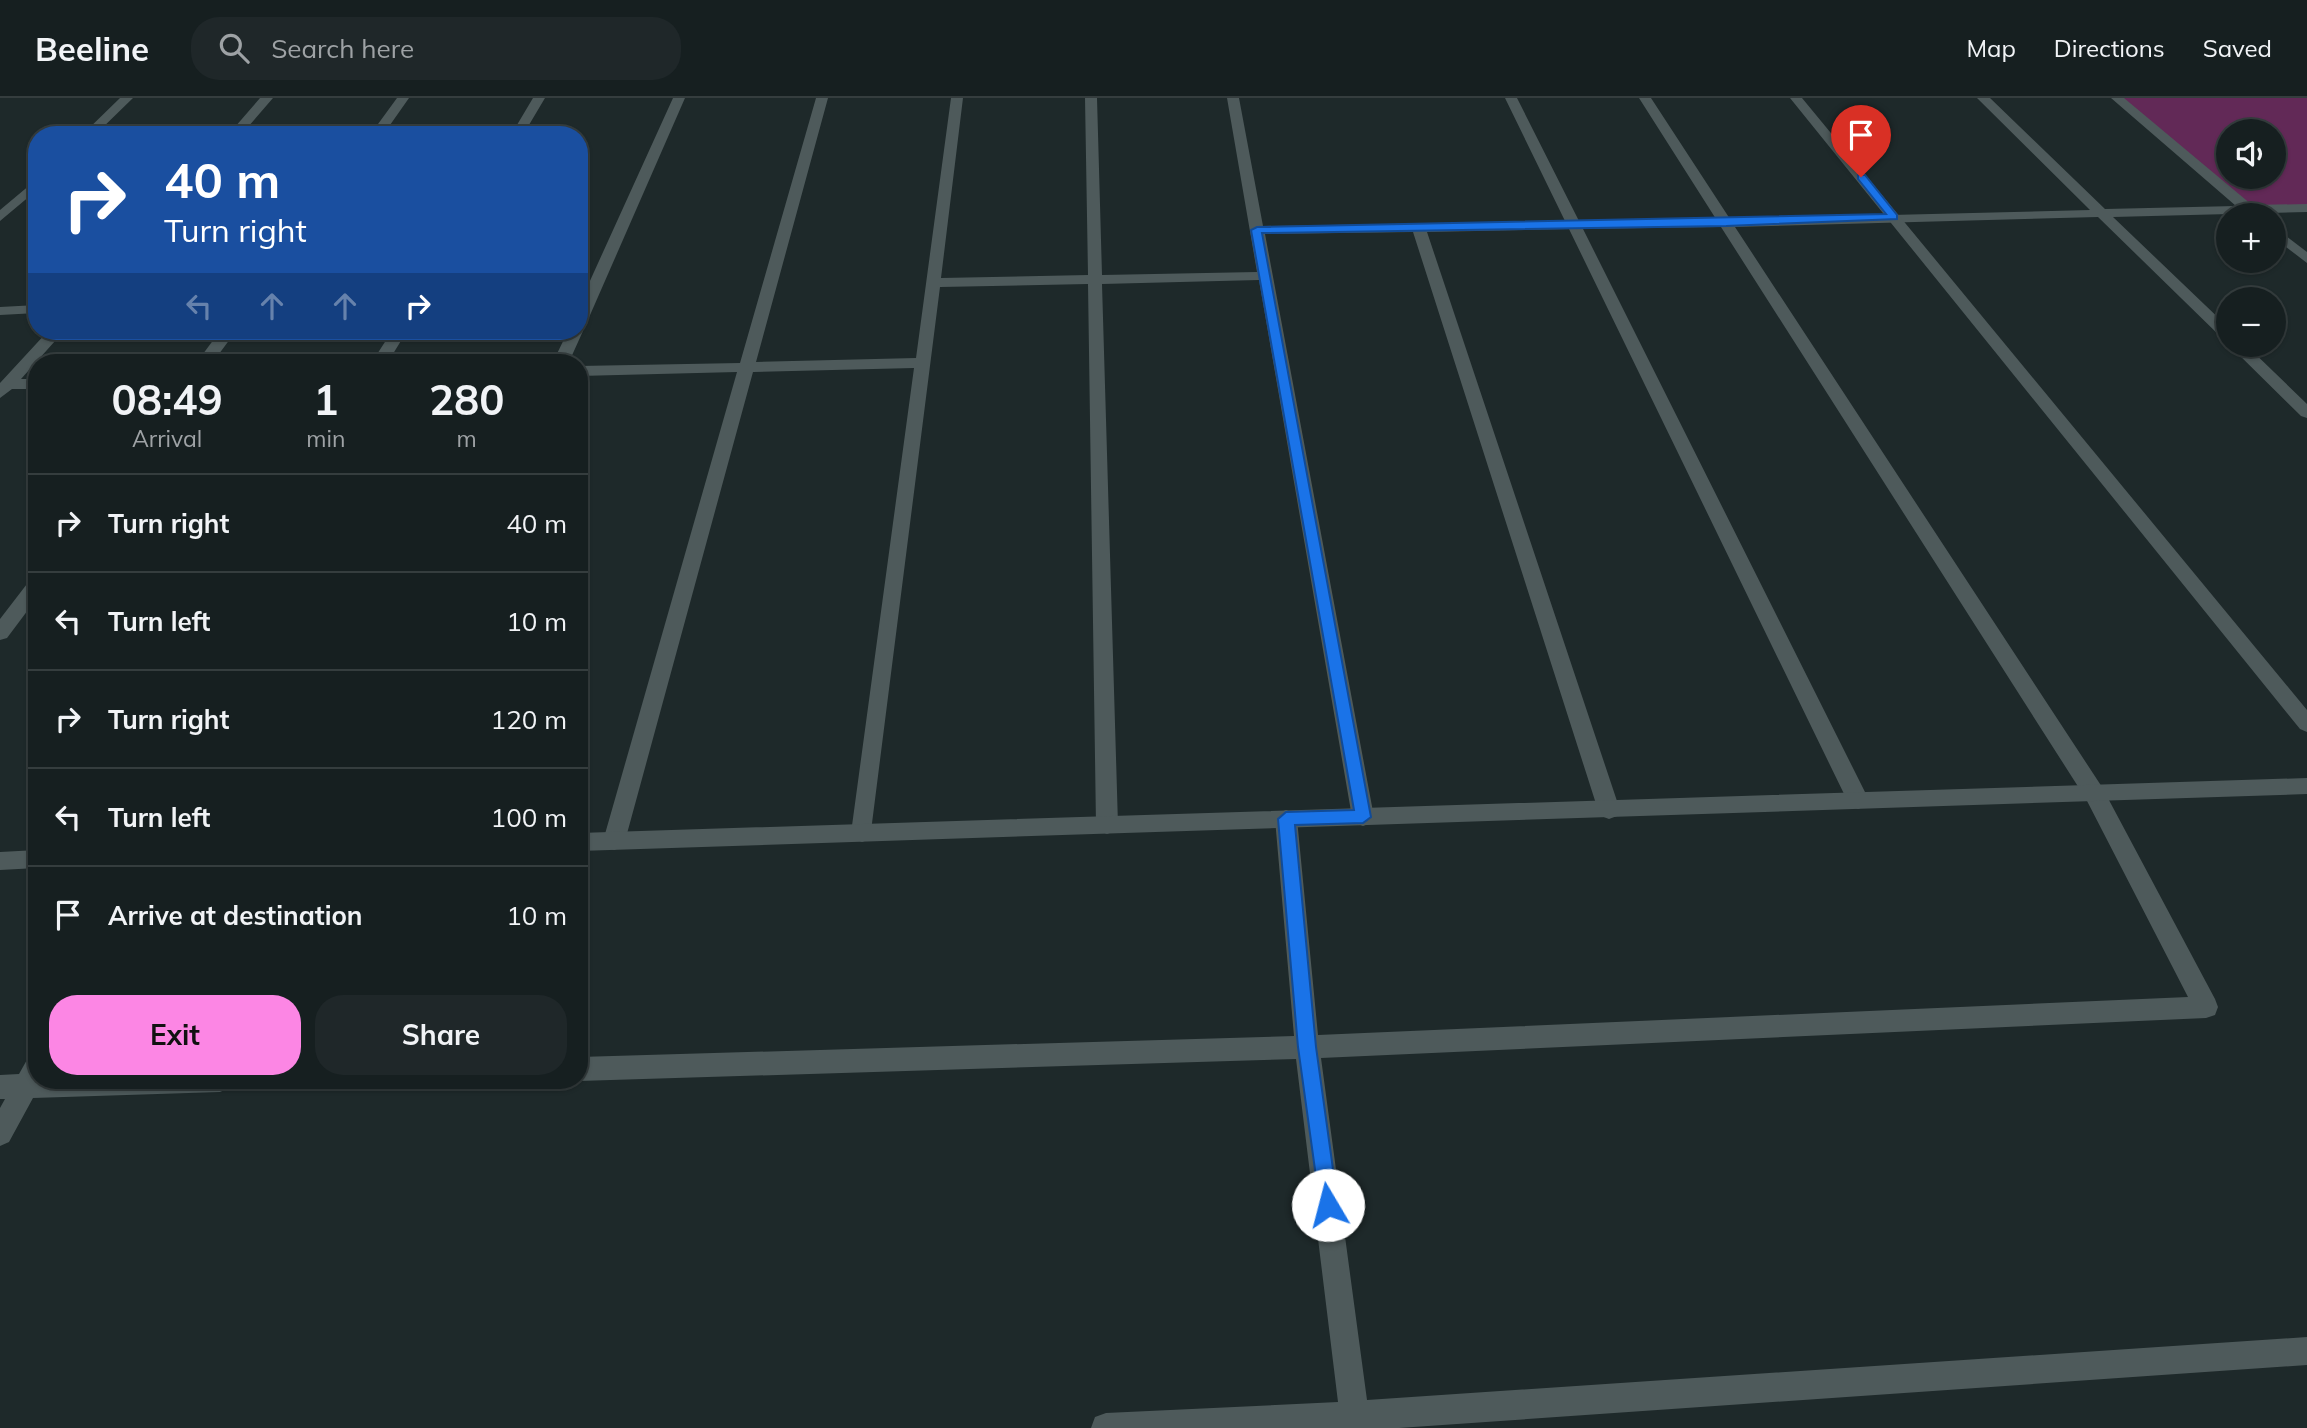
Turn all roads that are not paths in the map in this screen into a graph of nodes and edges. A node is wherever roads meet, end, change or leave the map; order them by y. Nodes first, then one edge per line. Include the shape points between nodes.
1 (127, 98) edge
2 (267, 98) edge
3 (403, 98) edge
4 (539, 98) edge
5 (678, 98) edge
6 (822, 98) edge
7 (957, 98) edge
8 (1091, 98) edge
9 (1233, 98) edge
10 (1511, 98) edge
11 (1645, 98) edge
12 (1796, 98) edge
13 (1983, 98) edge
14 (2117, 98) edge
15 (97, 126) edge
16 (242, 126) edge
17 (383, 126) edge
18 (522, 126) edge
19 (28, 191) edge
20 (2241, 203) edge
21 (2307, 208) edge
22 (2286, 210) edge
23 (2101, 212) junction
24 (2216, 212) edge
25 (0, 217) edge
26 (1894, 217) junction
27 (1573, 223) junction
28 (1726, 223) junction
29 (1419, 229) junction
30 (1257, 230) junction
31 (2286, 241) edge
32 (2307, 259) edge
33 (1265, 276) junction
34 (1095, 279) junction
35 (932, 283) junction
36 (588, 301) edge
37 (28, 309) edge
38 (0, 311) edge
39 (2216, 324) edge
40 (48, 340) edge
41 (35, 354) edge
42 (2249, 357) edge
43 (28, 362) edge
44 (922, 363) junction
45 (747, 367) junction
46 (588, 371) edge
47 (28, 385) edge
48 (4, 389) edge
49 (2307, 413) edge
50 (28, 597) edge
51 (0, 633) edge
52 (2307, 724) edge
53 (2307, 786) edge
54 (2094, 793) junction
55 (1858, 800) junction
56 (1609, 810) junction
57 (1363, 817) junction
58 (1286, 819) junction
59 (1107, 825) junction
60 (862, 833) junction
61 (614, 841) junction
62 (588, 842) edge
63 (28, 859) edge
64 (0, 861) edge
65 (1307, 1047) junction
66 (588, 1069) edge
67 (28, 1077) edge
68 (28, 1083) edge
69 (0, 1087) edge
70 (0, 1133) edge
71 (2307, 1351) edge
72 (1357, 1422) edge
73 (1106, 1428) edge

1 - 15 street
2 - 16 street
3 - 17 street
4 - 18 street
5 - 36 street
6 - 45 street
7 - 35 street
8 - 34 street
9 - 30 street
10 - 27 street
11 - 28 street
12 - 26 street
13 - 23 street
14 - 20 street
19 - 25 street
21 - 22 street
23 - 24 street
23 - 26 street
23 - 39 street
26 - 28 street
26 - 52 street
27 - 28 street
27 - 29 street
27 - 55 street
28 - 54 street
29 - 30 street
29 - 56 street
30 - 33 street
31 - 32 street
33 - 34 street
33 - 57 street
34 - 35 street
34 - 59 street
35 - 44 street
37 - 38 street
40 - 41 street
42 - 49 street
43 - 48 street
44 - 45 street
44 - 60 street
45 - 46 street
45 - 61 street
47 - 48 street
50 - 51 street
53 - 54 street
54 - 55 street
54 - 65 street via 2206,1007
55 - 56 street
56 - 57 street
57 - 58 street
58 - 59 street
58 - 65 street
59 - 60 street
60 - 61 street
61 - 62 street
63 - 64 street
65 - 66 street
65 - 72 street
67 - 69 street
68 - 70 street
71 - 72 street
72 - 73 street

